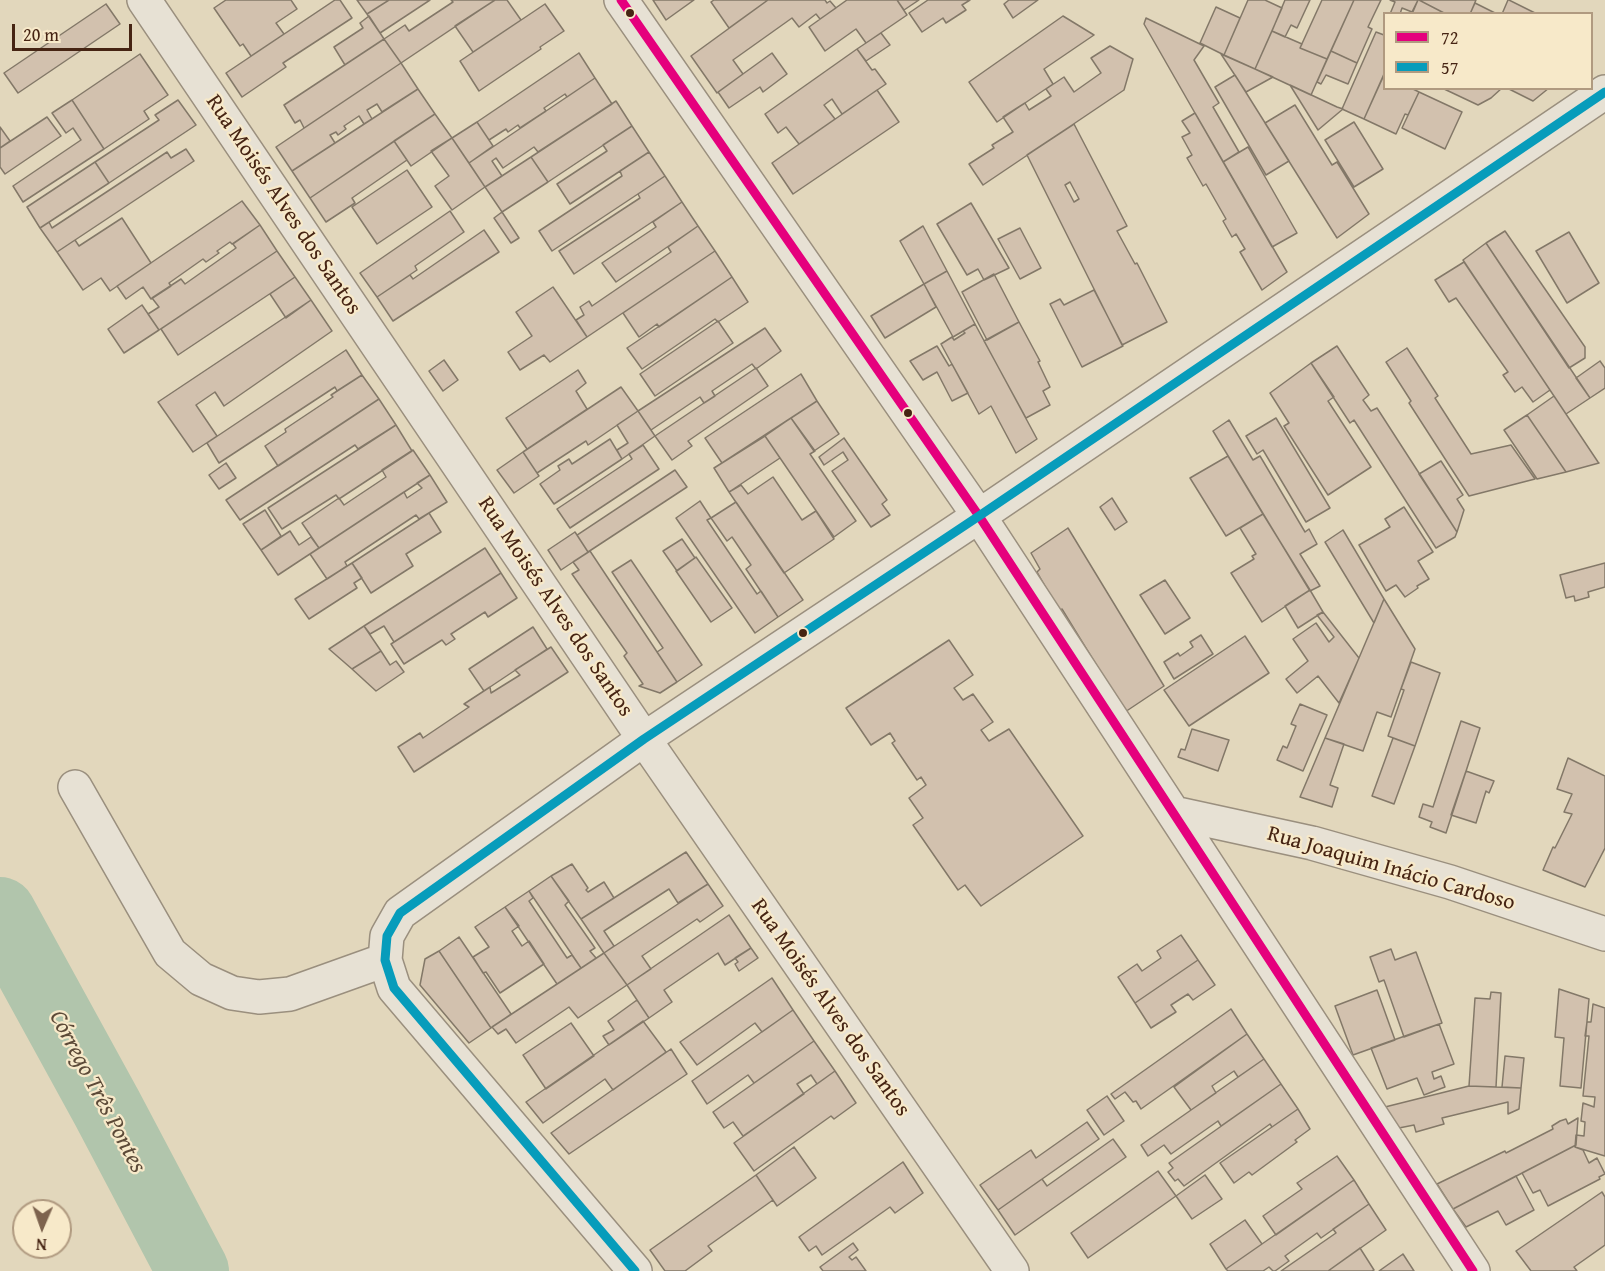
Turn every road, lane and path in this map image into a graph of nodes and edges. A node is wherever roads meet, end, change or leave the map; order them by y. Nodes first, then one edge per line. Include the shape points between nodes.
1 (144, 0) edge
2 (621, 0) edge
3 (1605, 92) edge
4 (979, 516) junction
5 (644, 739) junction
6 (75, 788) dead end
7 (1174, 813) junction
8 (1605, 934) edge
9 (385, 960) junction
10 (635, 1271) edge
11 (1012, 1271) edge
12 (1473, 1271) edge

1 - 5 street, Rua Moisés Alves dos Santos
2 - 4 street
3 - 4 street
4 - 5 street
4 - 7 street
5 - 9 street via 400,913 387,936
5 - 11 street, Rua Moisés Alves dos Santos
6 - 9 street via 170,954 201,979 232,993 259,997 290,994
7 - 8 street, Rua Joaquim Inácio Cardoso via 1312,843 1450,882
7 - 12 street
9 - 10 street via 394,988 405,1002

